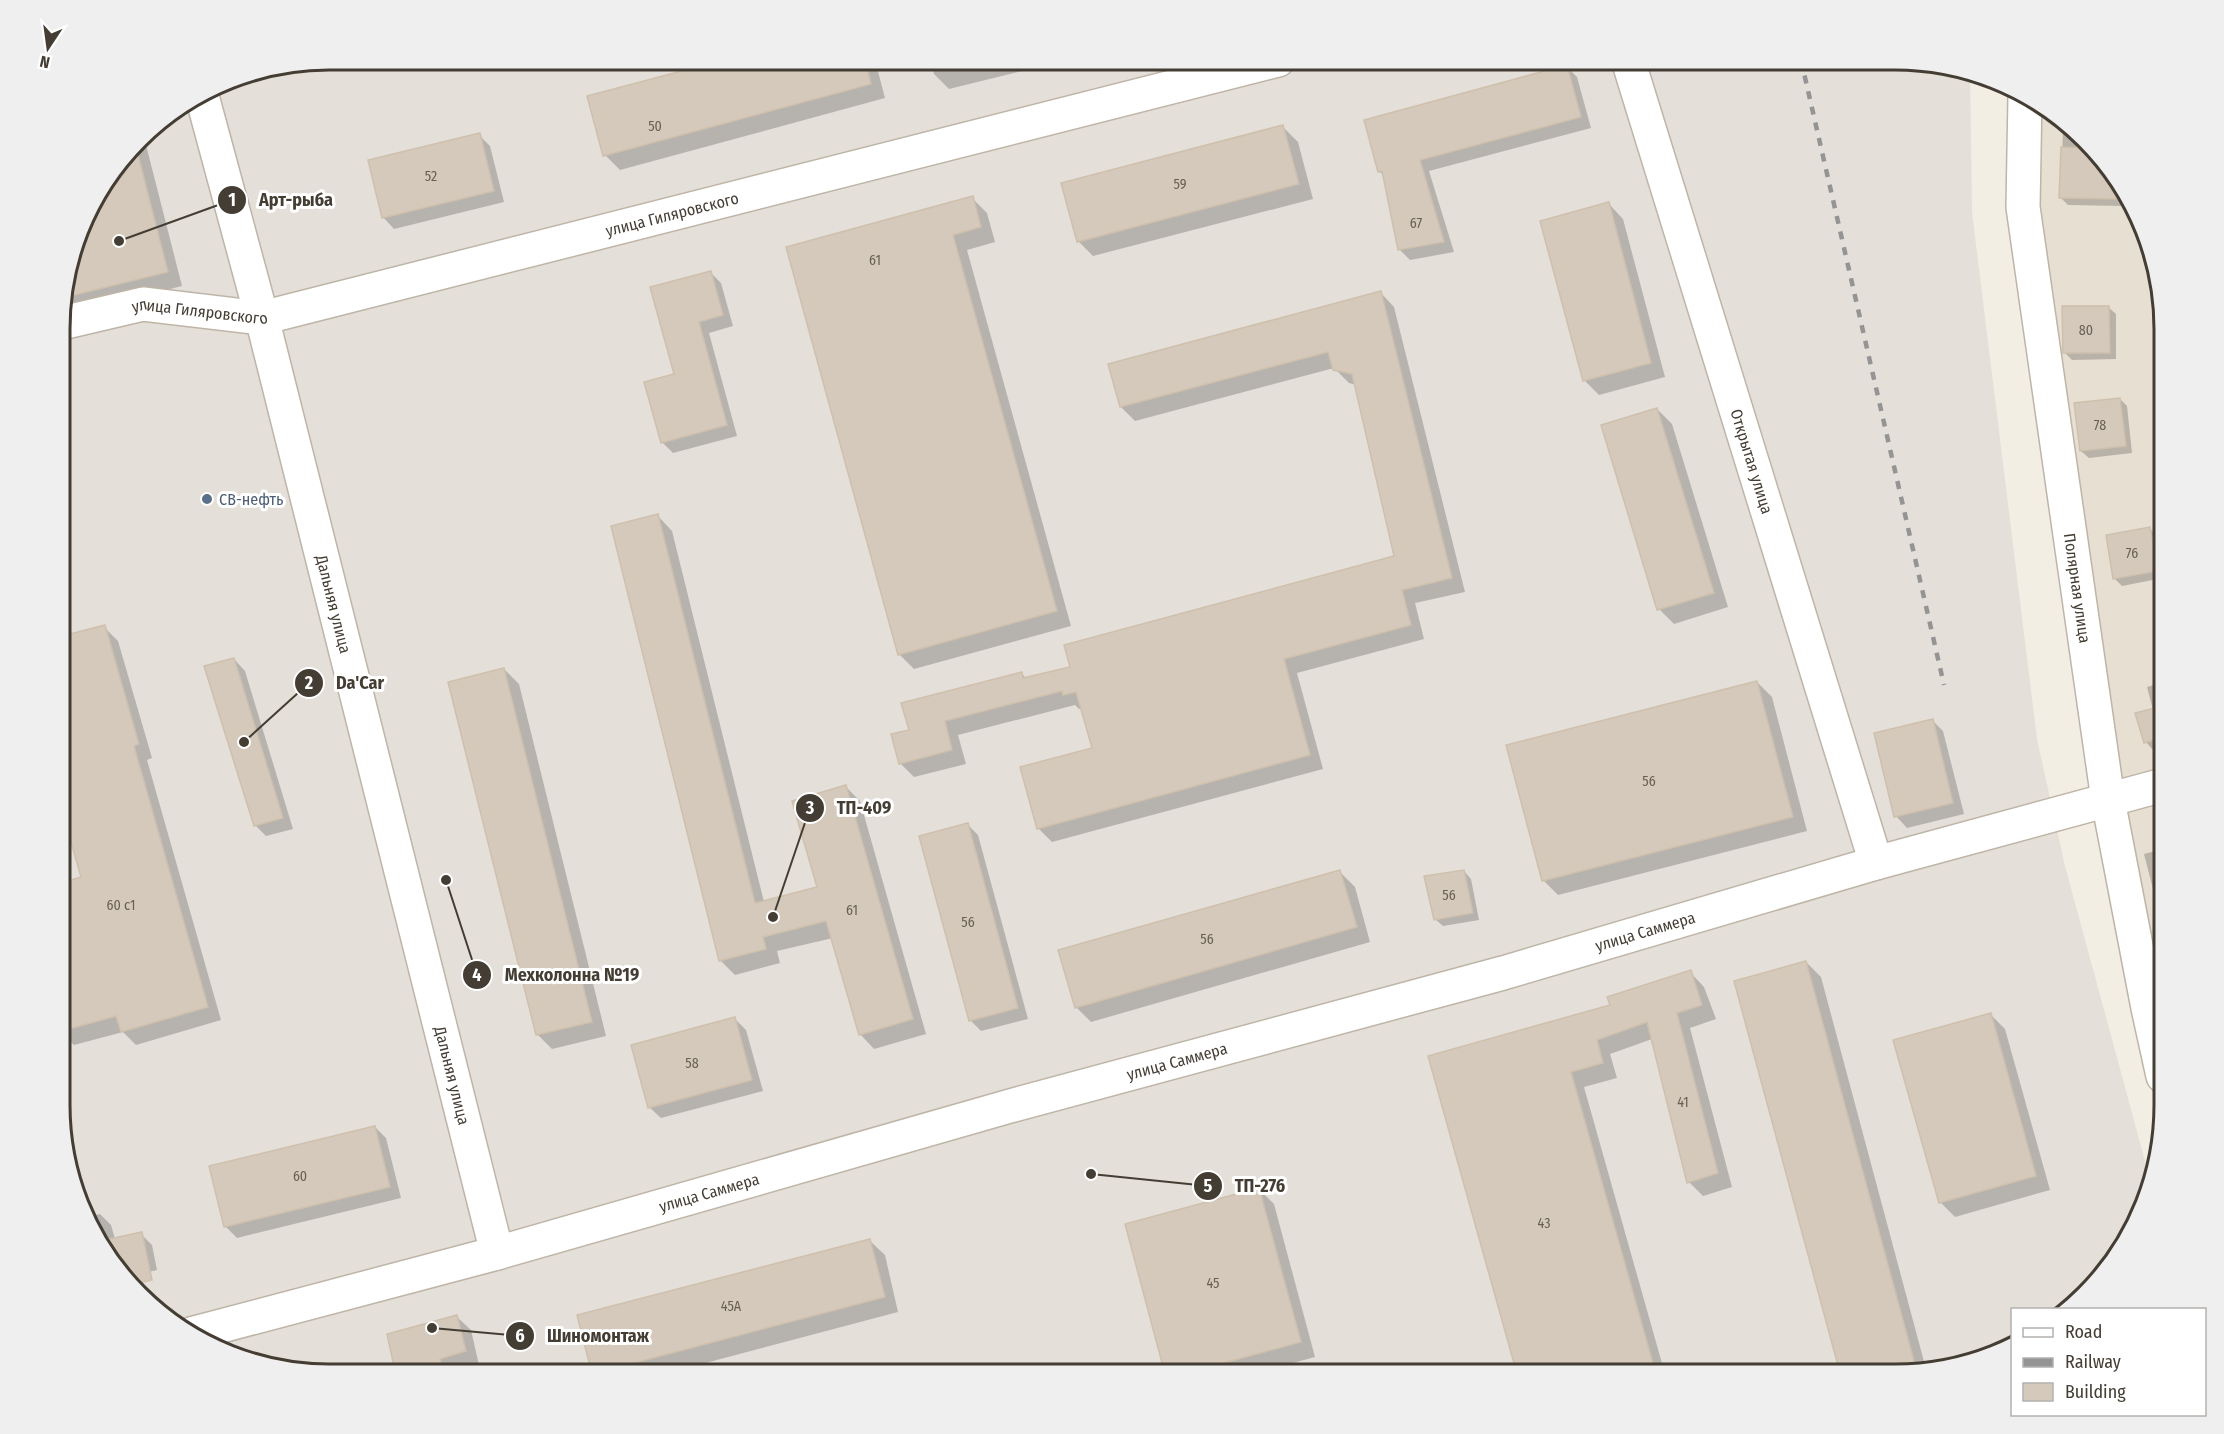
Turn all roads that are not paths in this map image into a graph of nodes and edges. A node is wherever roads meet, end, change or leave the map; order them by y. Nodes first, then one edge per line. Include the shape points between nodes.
1 (1239, 70) edge
2 (1631, 70) edge
3 (204, 103) edge
4 (2025, 105) edge
5 (262, 318) junction
6 (70, 321) edge
7 (2154, 787) edge
8 (2108, 800) junction
9 (1876, 863) junction
10 (2154, 1035) edge
11 (497, 1252) junction
12 (203, 1331) edge

1 - 5 street, улица Гиляровского
2 - 9 street, Открытая улица
3 - 5 street, Дальняя улица
4 - 8 street, Полярная улица via 2023,207
5 - 6 street, улица Гиляровского via 143,304
5 - 11 street, Дальняя улица
7 - 8 street, улица Саммера
8 - 9 street, улица Саммера
8 - 10 street, Полярная улица
9 - 11 street, улица Саммера via 1503,973 1010,1106
11 - 12 street, улица Саммера

